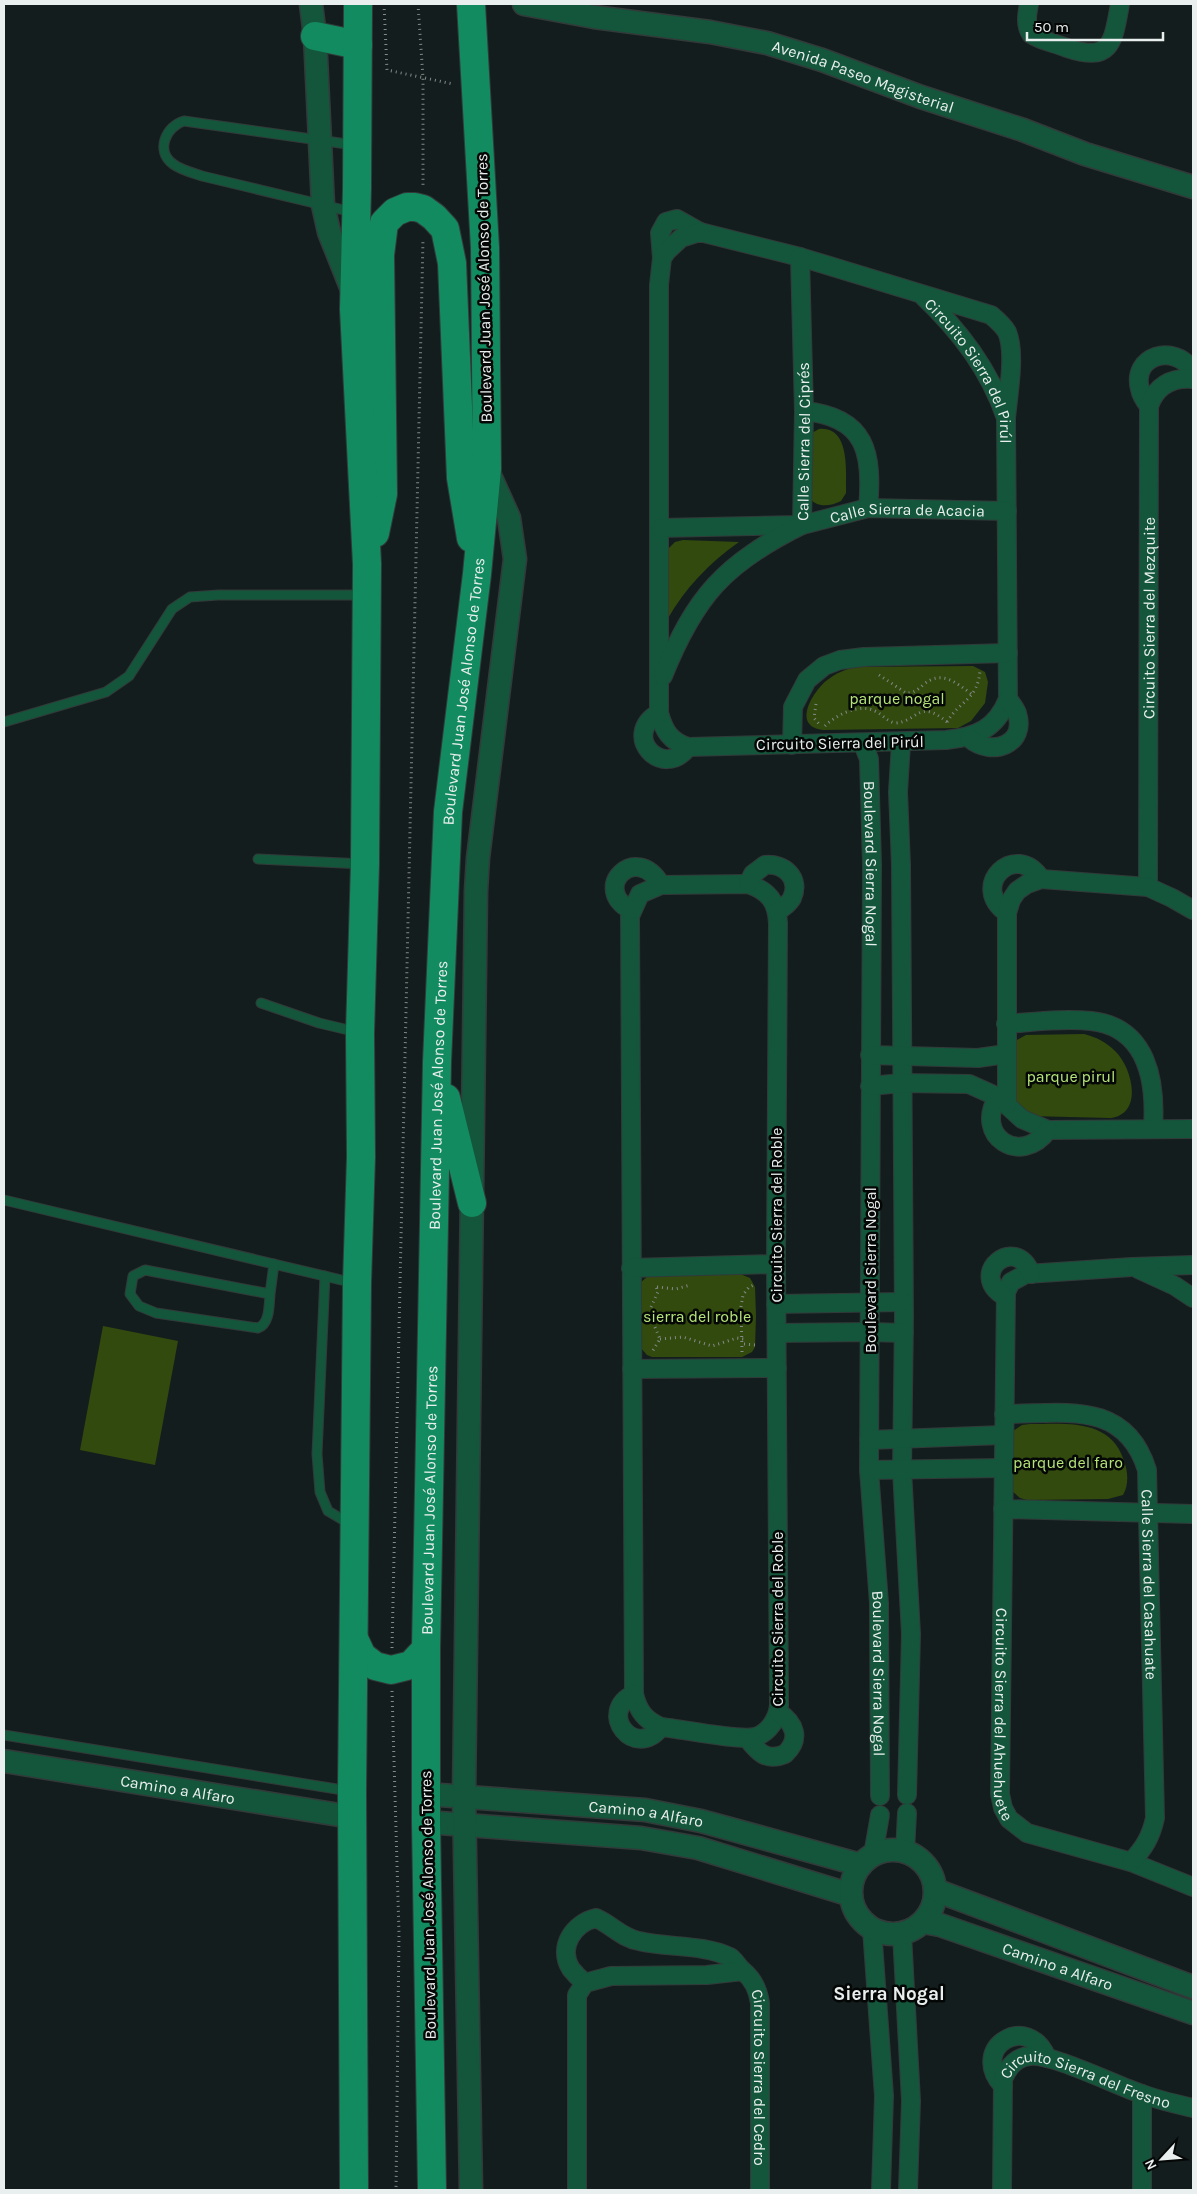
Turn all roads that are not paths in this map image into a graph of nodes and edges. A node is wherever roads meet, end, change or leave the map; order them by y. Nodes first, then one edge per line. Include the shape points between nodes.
1 (311, 4) edge
2 (358, 4) edge
3 (471, 4) edge
4 (524, 4) edge
5 (1029, 4) edge
6 (1120, 4) edge
7 (551, 7) edge
8 (315, 36) junction
9 (358, 45) junction
10 (320, 140) junction
11 (356, 146) junction
12 (1193, 187) edge
13 (322, 205) junction
14 (356, 213) junction
15 (800, 257) junction
16 (354, 293) junction
17 (922, 295) junction
18 (1193, 371) edge
19 (1193, 379) edge
20 (1149, 406) junction
21 (804, 410) junction
22 (1006, 418) junction
23 (487, 469) junction
24 (868, 508) junction
25 (1007, 511) junction
26 (802, 525) junction
27 (660, 528) junction
28 (367, 564) junction
29 (477, 574) junction
30 (367, 595) junction
31 (1008, 653) junction
32 (660, 683) junction
33 (1008, 699) junction
34 (659, 713) junction
35 (4, 722) edge
36 (969, 738) junction
37 (901, 743) junction
38 (863, 744) junction
39 (792, 745) junction
40 (688, 747) junction
41 (258, 859) dead end
42 (365, 864) junction
43 (1041, 879) junction
44 (748, 884) junction
45 (661, 885) junction
46 (1148, 887) junction
47 (631, 910) junction
48 (1193, 910) edge
49 (777, 912) junction
50 (1007, 913) junction
51 (261, 1003) dead end
52 (1006, 1024) junction
53 (360, 1033) junction
54 (1006, 1054) junction
55 (870, 1055) junction
56 (902, 1056) junction
57 (437, 1062) junction
58 (902, 1083) junction
59 (870, 1086) junction
60 (1002, 1101) junction
61 (1153, 1128) junction
62 (1193, 1129) edge
63 (1048, 1130) junction
64 (4, 1200) edge
65 (472, 1203) junction
66 (274, 1264) junction
67 (776, 1264) junction
68 (1193, 1265) edge
69 (1132, 1267) junction
70 (631, 1268) junction
71 (1031, 1274) junction
72 (325, 1276) junction
73 (357, 1284) junction
74 (270, 1294) junction
75 (1004, 1296) junction
76 (1193, 1298) edge
77 (870, 1302) junction
78 (904, 1302) junction
79 (776, 1304) junction
80 (870, 1332) junction
81 (777, 1333) junction
82 (904, 1333) junction
83 (777, 1368) junction
84 (632, 1370) junction
85 (1004, 1414) junction
86 (1003, 1435) junction
87 (902, 1439) junction
88 (869, 1440) junction
89 (1003, 1468) junction
90 (869, 1470) junction
91 (902, 1470) junction
92 (1003, 1509) junction
93 (1148, 1513) junction
94 (1193, 1514) edge
95 (355, 1527) junction
96 (355, 1641) junction
97 (426, 1649) junction
98 (634, 1694) junction
99 (778, 1712) junction
100 (661, 1726) junction
101 (4, 1735) edge
102 (747, 1738) junction
103 (4, 1760) edge
104 (426, 1794) junction
105 (464, 1796) junction
106 (880, 1796) dead end
107 (352, 1805) junction
108 (880, 1814) dead end
109 (426, 1822) junction
110 (464, 1826) junction
111 (905, 1852) junction
112 (867, 1860) junction
113 (1131, 1862) junction
114 (1193, 1887) edge
115 (935, 1890) junction
116 (851, 1894) junction
117 (923, 1922) junction
118 (872, 1929) junction
119 (902, 1934) junction
120 (743, 1971) junction
121 (585, 1983) junction
122 (1193, 1987) edge
123 (1193, 2014) edge
124 (1047, 2058) junction
125 (1003, 2086) junction
126 (1142, 2094) junction
127 (1193, 2108) edge
128 (354, 2190) edge
129 (432, 2190) edge
130 (472, 2190) edge
131 (577, 2190) edge
132 (760, 2190) edge
133 (881, 2190) edge
134 (908, 2190) edge
135 (1002, 2190) edge
136 (1142, 2190) edge

1 - 8 street
2 - 9 main road
3 - 23 main road, Boulevard Juan José Alonso de Torres via 485,248
4 - 7 street, Avenida Paseo Magisterial
5 - 6 street via 1027,19 1031,34 1085,54 1099,52 1110,43
7 - 12 street, Avenida Paseo Magisterial via 767,43 1085,154
8 - 9 main road
8 - 10 street
9 - 11 main road
10 - 11 lane
10 - 13 street
10 - 13 lane via 184,121 167,132 164,148 168,160 184,170
11 - 14 main road
13 - 14 lane
13 - 16 street via 331,239
14 - 16 main road
15 - 17 street, Circuito Sierra del Pirúl
15 - 21 street, Calle Sierra del Ciprés
15 - 27 street, Circuito Sierra del Pirúl via 700,232 681,238 662,258 659,285
16 - 28 main road
17 - 22 street, Circuito Sierra del Pirúl via 952,324 980,362
17 - 22 street via 981,310 999,321 1010,346
18 - 20 street via 1180,358 1170,354 1150,360 1139,378 1139,388
19 - 20 street via 1182,378 1164,384 1153,395
20 - 46 street, Circuito Sierra del Mezquite
21 - 24 street via 844,422 864,446 869,461
21 - 26 street, Calle Sierra del Ciprés
22 - 25 street, Circuito Sierra del Pirúl
23 - 29 main road, Boulevard Juan José Alonso de Torres
23 - 65 street via 509,518 515,559 478,858
24 - 25 street, Calle Sierra de Acacia
24 - 26 street, Calle Sierra de Acacia
25 - 31 street, Circuito Sierra del Pirúl
26 - 27 street, Calle Sierra de Acacia
26 - 32 street, Calle Sierra del Ciprés via 767,543 736,565 708,592 686,623
27 - 32 street, Circuito Sierra del Pirúl
28 - 29 main road via 383,494 380,255 384,223 395,212 407,207 423,209 434,217 445,229 451,253 461,478
28 - 30 main road
29 - 57 main road, Boulevard Juan José Alonso de Torres via 448,812
30 - 35 lane via 190,597 172,609 129,676 106,692
30 - 42 main road
31 - 33 street, Circuito Sierra del Pirúl
31 - 39 street via 864,657 824,666 807,680 792,707
32 - 34 street, Circuito Sierra del Pirúl
33 - 36 street, Circuito Sierra del Pirúl via 994,722
33 - 36 street via 1018,721 1011,740 1004,746 984,748
34 - 40 street, Circuito Sierra del Pirúl via 668,735 676,743
34 - 40 street via 652,717 644,730 650,753 673,759
36 - 37 street, Circuito Sierra del Pirúl
37 - 38 street, Circuito Sierra del Pirúl
37 - 56 street, Boulevard Sierra Nogal via 898,792
38 - 39 street, Circuito Sierra del Pirúl
38 - 55 street, Boulevard Sierra Nogal via 869,759 871,826
39 - 40 street, Circuito Sierra del Pirúl
41 - 42 lane
42 - 53 main road
43 - 46 street
43 - 50 street via 1017,891
43 - 50 street via 1023,864 1001,870 992,885 992,893 1000,908
44 - 45 street
44 - 49 street via 769,895
44 - 49 street via 753,874 765,865 781,866 787,870 794,892
45 - 47 street via 640,894
45 - 47 street via 642,867 626,869 620,874 615,893 618,900
46 - 48 street
47 - 70 street
49 - 67 street, Circuito Sierra del Roble
50 - 52 street
51 - 53 lane
52 - 54 street
52 - 61 street via 1091,1021 1126,1035 1138,1047 1149,1070 1153,1087
53 - 73 main road
54 - 56 street via 978,1058
54 - 60 street
55 - 56 street
55 - 59 street, Boulevard Sierra Nogal
56 - 58 street, Boulevard Sierra Nogal
57 - 65 main road
57 - 97 main road, Boulevard Juan José Alonso de Torres
58 - 59 street
58 - 60 street via 969,1084
58 - 78 street, Boulevard Sierra Nogal
59 - 77 street, Boulevard Sierra Nogal
60 - 63 street via 1022,1119
60 - 63 street via 990,1112 990,1121 997,1137 1004,1142 1012,1146 1028,1146 1043,1138
61 - 62 street
61 - 63 street
64 - 66 lane
65 - 105 street
66 - 72 lane
66 - 74 lane
67 - 70 street
67 - 79 street, Circuito Sierra del Roble
68 - 69 street
69 - 71 street
69 - 76 street via 1168,1282
70 - 84 street
71 - 75 street via 1012,1282
71 - 75 street via 1022,1259 1014,1256 997,1261 990,1276 992,1284
72 - 73 lane
72 - 95 lane via 318,1444 320,1492 328,1511
73 - 95 main road
74 - 74 lane via 145,1270 133,1276 130,1294 138,1306 156,1314 258,1328 266,1322
75 - 85 street, Circuito Sierra del Ahuehuete
77 - 78 street
77 - 79 street
77 - 80 street, Boulevard Sierra Nogal
78 - 82 street, Boulevard Sierra Nogal
79 - 81 street, Circuito Sierra del Roble
80 - 81 street
80 - 82 street
80 - 88 street, Boulevard Sierra Nogal
81 - 83 street, Circuito Sierra del Roble
82 - 87 street, Boulevard Sierra Nogal
83 - 84 street
83 - 99 street, Circuito Sierra del Roble
84 - 98 street
85 - 86 street, Circuito Sierra del Ahuehuete
85 - 93 street, Calle Sierra del Casahuate via 1080,1414 1109,1421 1124,1430 1134,1441 1147,1470
86 - 87 street
86 - 89 street, Circuito Sierra del Ahuehuete
87 - 88 street
87 - 91 street, Boulevard Sierra Nogal
88 - 90 street, Boulevard Sierra Nogal
89 - 91 street
89 - 92 street, Circuito Sierra del Ahuehuete
90 - 91 street
90 - 106 street, Boulevard Sierra Nogal via 879,1603
91 - 111 street, Boulevard Sierra Nogal via 911,1634
92 - 93 street
92 - 113 street, Circuito Sierra del Ahuehuete via 1000,1794 1003,1808 1009,1819 1027,1833
93 - 94 street
93 - 113 street, Calle Sierra del Casahuate via 1156,1818 1143,1850
95 - 96 main road
96 - 97 main road via 362,1656 375,1666 391,1670 411,1665
96 - 107 main road
97 - 104 main road, Boulevard Juan José Alonso de Torres
98 - 100 street via 642,1714
98 - 100 street via 619,1709 618,1716 624,1730 643,1739 651,1737
99 - 102 street, Circuito Sierra del Roble via 764,1733
99 - 102 street via 792,1724 795,1732 795,1740 785,1754 770,1758 763,1756
100 - 102 street
101 - 107 lane
103 - 107 street, Camino a Alfaro
104 - 105 street, Camino a Alfaro
104 - 109 main road, Boulevard Juan José Alonso de Torres
105 - 110 street
105 - 112 street, Camino a Alfaro via 645,1810
107 - 128 main road
108 - 112 street
109 - 110 street, Camino a Alfaro
109 - 129 main road, Boulevard Juan José Alonso de Torres
110 - 116 street, Camino a Alfaro via 641,1838 698,1848
110 - 130 street
111 - 112 street via 883,1851
111 - 115 street via 926,1867
112 - 116 street via 855,1874
113 - 114 street, Circuito Sierra del Ahuehuete
115 - 117 street via 932,1907
115 - 122 street, Camino a Alfaro
116 - 118 street via 857,1914
117 - 119 street
117 - 123 street, Camino a Alfaro via 940,1925
118 - 119 street via 886,1934
118 - 133 street via 884,2096
119 - 134 street via 911,2101
120 - 121 street, Circuito Sierra del Cedro via 707,1975 610,1976
120 - 121 street, Circuito Sierra del Cedro via 732,1958 715,1952 625,1937 596,1918 580,1924 566,1948 571,1968
120 - 132 street, Circuito Sierra del Cedro via 754,1983 760,2003
121 - 131 street via 577,1995
124 - 125 street, Circuito Sierra del Fresno via 1028,2056 1018,2059 1006,2072
124 - 125 street via 1035,2040 1025,2036 1004,2039 992,2057 992,2068
124 - 126 street, Circuito Sierra del Fresno
125 - 135 street, Circuito Sierra del Fresno
126 - 127 street, Circuito Sierra del Fresno
126 - 136 street

